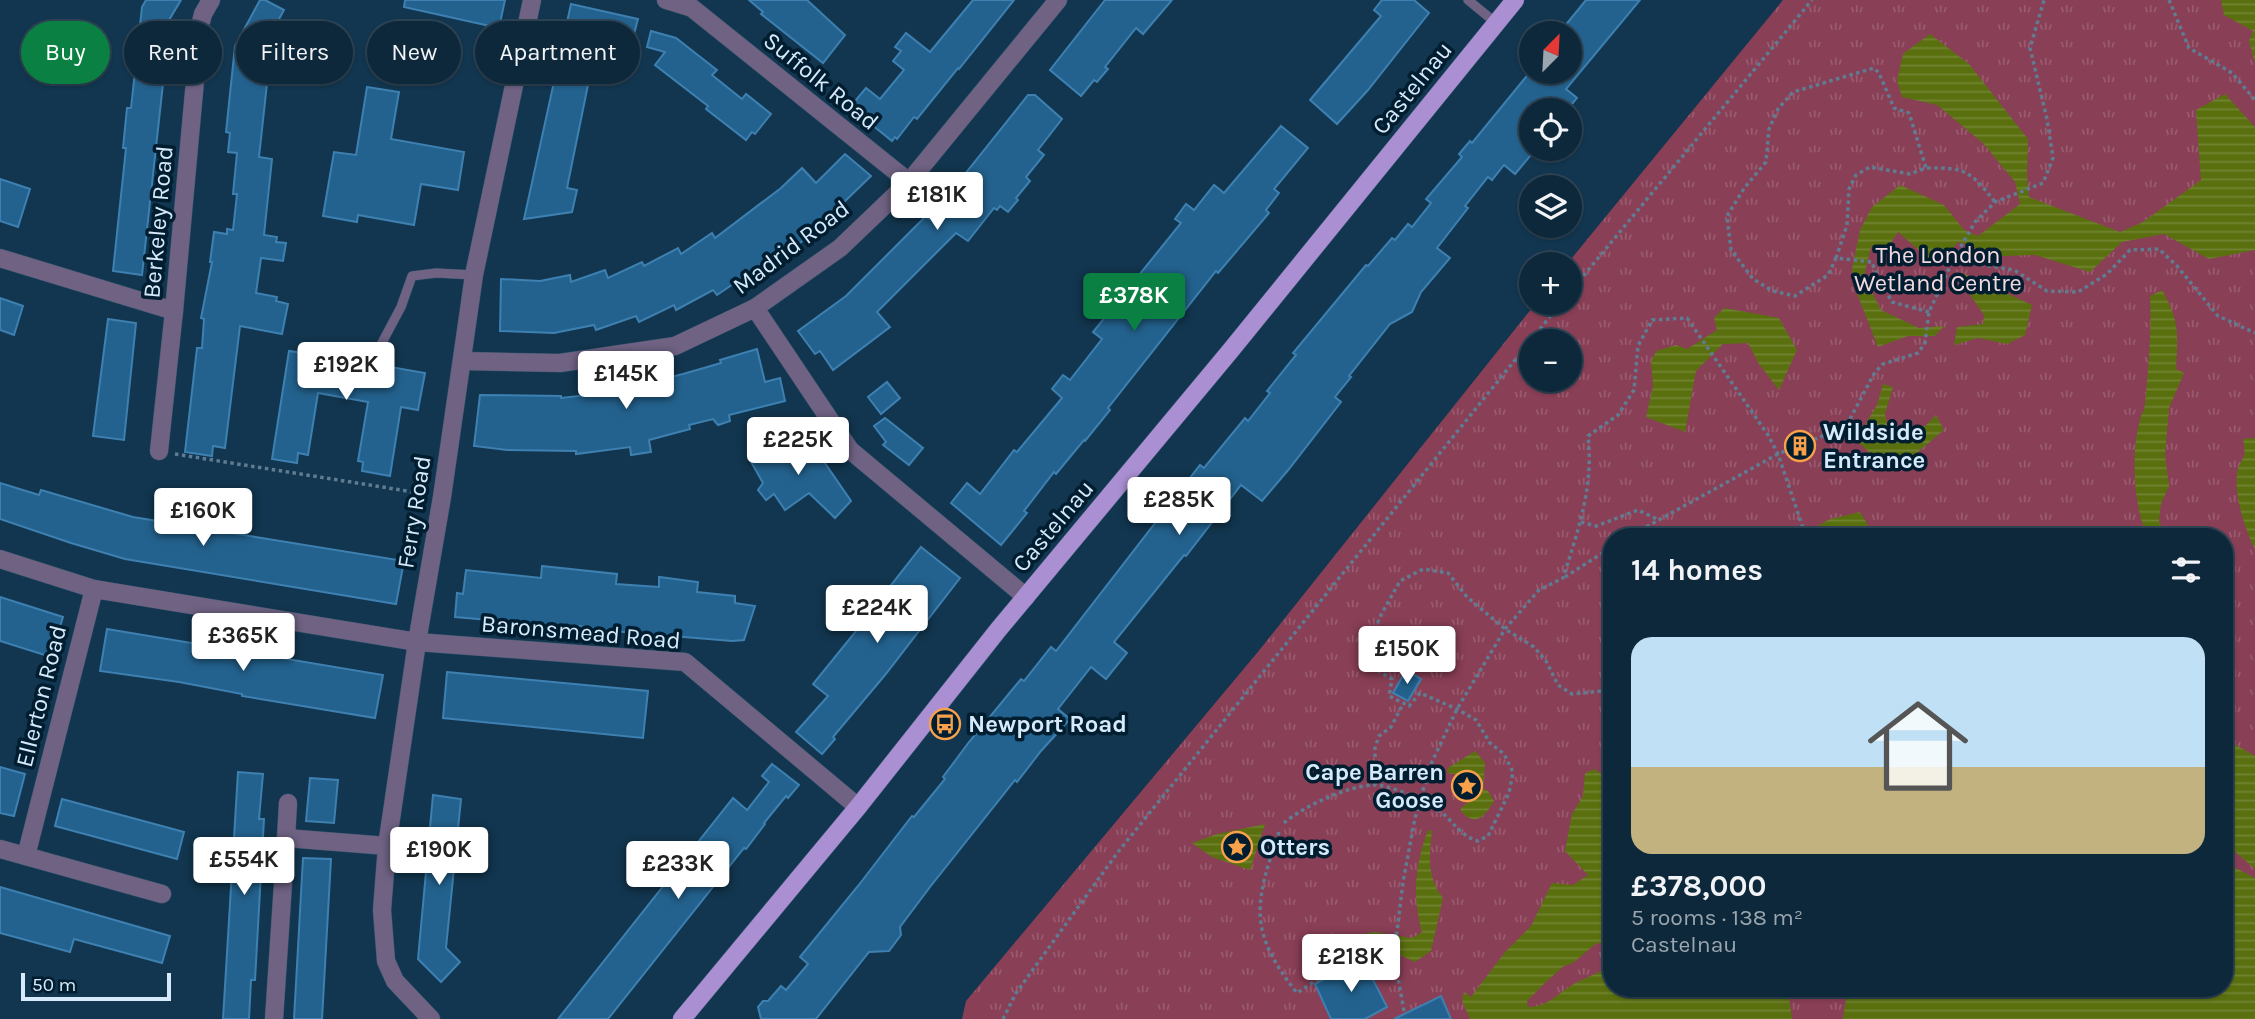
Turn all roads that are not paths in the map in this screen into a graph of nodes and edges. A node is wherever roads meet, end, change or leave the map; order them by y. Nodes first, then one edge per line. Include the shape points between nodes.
1 (211, 0) edge
2 (532, 0) edge
3 (666, 0) edge
4 (1058, 0) edge
5 (1468, 0) edge
6 (1515, 0) edge
7 (694, 4) edge
8 (1496, 23) junction
9 (909, 182) junction
10 (0, 258) edge
11 (474, 275) junction
12 (755, 308) junction
13 (174, 311) junction
14 (377, 352) dead end
15 (461, 361) junction
16 (159, 452) road end
17 (0, 559) edge
18 (94, 589) junction
19 (1026, 597) junction
20 (417, 642) junction
21 (288, 803) dead end
22 (858, 807) junction
23 (286, 838) junction
24 (387, 846) junction
25 (0, 849) edge
26 (26, 856) junction
27 (162, 894) dead end
28 (274, 1019) edge
29 (431, 1019) edge
30 (682, 1019) edge

1 - 13 street, Berkeley Road via 200,26
2 - 11 street, Ferry Road
3 - 7 street, Suffolk Road
4 - 9 street, Madrid Road
5 - 8 lane
6 - 8 main road, Castelnau
7 - 9 street, Suffolk Road
8 - 19 main road, Castelnau
9 - 12 street, Madrid Road via 840,248
10 - 13 street
11 - 14 lane via 412,276
11 - 15 street, Ferry Road
12 - 15 street, Madrid Road via 675,346 561,363
12 - 19 street via 850,450
13 - 16 street, Berkeley Road
15 - 20 street, Ferry Road
17 - 18 street, Baronsmead Road
18 - 20 street, Baronsmead Road
18 - 26 street, Ellerton Road
19 - 22 main road, Castelnau
20 - 22 street, Baronsmead Road via 685,662
20 - 24 street, Ferry Road
21 - 23 street
22 - 30 main road, Castelnau
23 - 24 street
23 - 28 street
24 - 29 street, Ferry Road via 382,910 386,961 395,981
25 - 26 street
26 - 27 street

